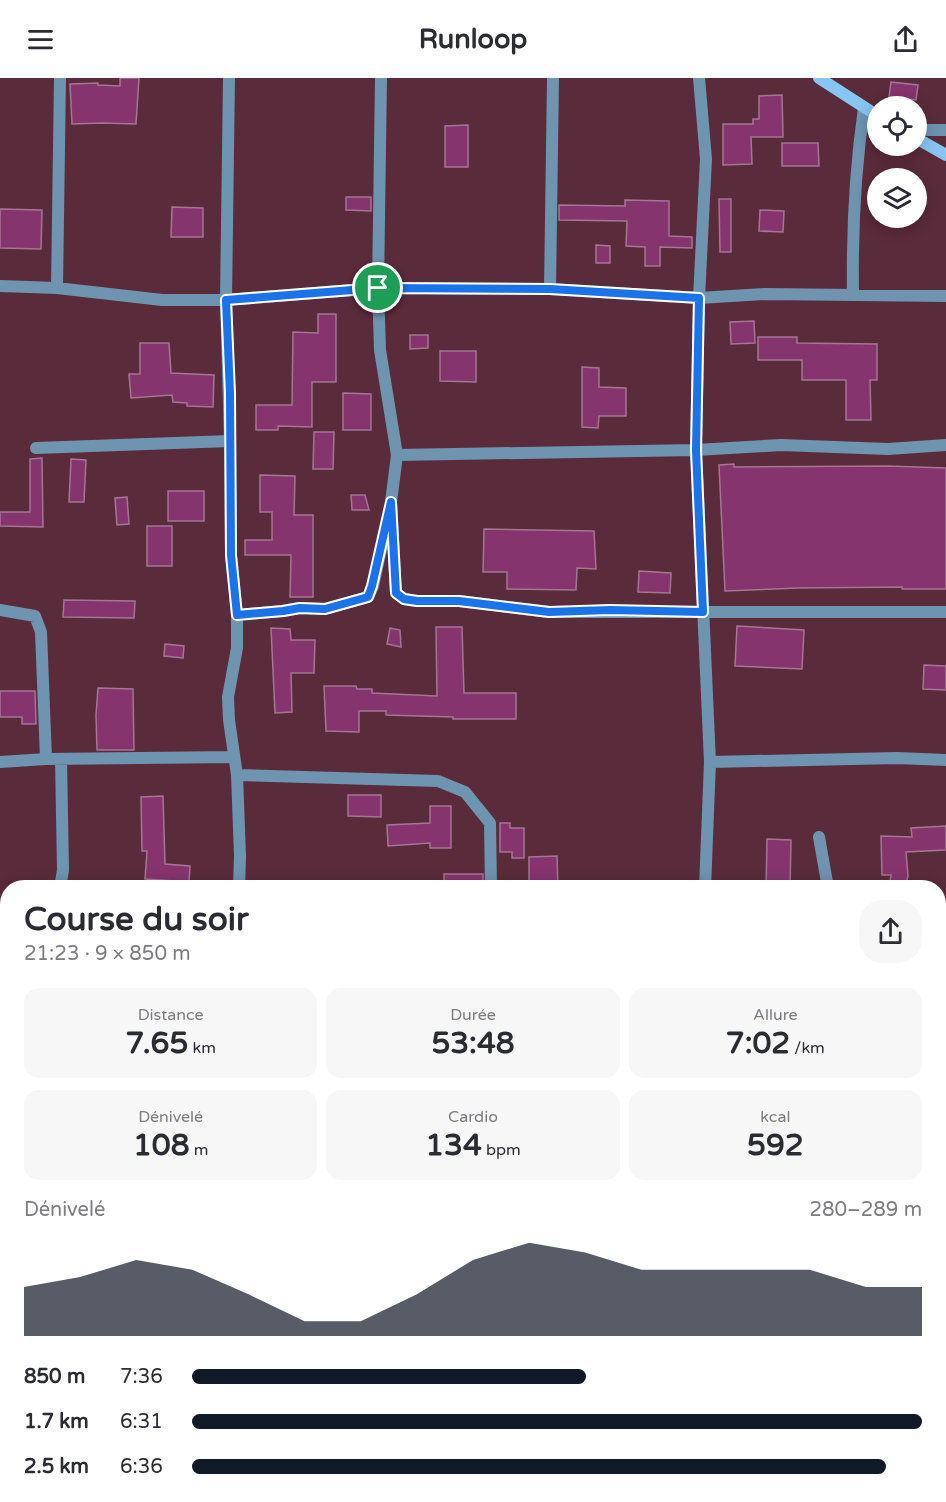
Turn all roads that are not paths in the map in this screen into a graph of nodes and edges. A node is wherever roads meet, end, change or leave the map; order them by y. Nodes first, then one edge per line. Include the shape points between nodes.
1 (60, 78) edge
2 (229, 78) edge
3 (381, 78) edge
4 (553, 78) edge
5 (699, 78) edge
6 (819, 78) edge
7 (864, 108) junction
8 (867, 110) edge
9 (927, 130) edge
10 (946, 130) edge
11 (927, 144) edge
12 (946, 155) edge
13 (0, 286) edge
14 (57, 288) junction
15 (378, 288) junction
16 (550, 289) junction
17 (853, 296) junction
18 (946, 296) edge
19 (699, 298) junction
20 (226, 300) junction
21 (230, 441) junction
22 (946, 445) edge
23 (36, 448) dead end
24 (696, 450) junction
25 (397, 454) junction
26 (391, 502) junction
27 (0, 610) edge
28 (703, 612) junction
29 (946, 612) edge
30 (237, 615) junction
31 (234, 757) junction
32 (46, 759) junction
33 (61, 759) junction
34 (946, 760) edge
35 (0, 762) edge
36 (710, 762) junction
37 (237, 775) junction
38 (819, 837) dead end
39 (61, 880) edge
40 (239, 880) edge
41 (491, 880) edge
42 (705, 880) edge
43 (827, 880) edge

1 - 14 street
2 - 20 street
3 - 15 street
4 - 16 street
5 - 19 street via 706,159
6 - 7 street
7 - 8 street
7 - 17 street via 856,186
9 - 10 street
11 - 12 street
13 - 14 street
14 - 20 street via 162,300
15 - 16 street
15 - 20 street
15 - 25 street via 380,350
16 - 19 street
17 - 18 street
17 - 19 street via 764,294
19 - 24 street
20 - 21 street
21 - 23 street
21 - 30 street via 231,555
22 - 24 street via 781,445
24 - 25 street
24 - 28 street
25 - 26 street
26 - 28 street via 396,593 404,599 549,612
26 - 30 street via 368,597 325,609
27 - 32 street via 35,616 41,632
28 - 29 street
28 - 36 street
30 - 31 street via 237,648 228,697
31 - 33 street
31 - 37 street
32 - 33 street
32 - 35 street
33 - 39 street
34 - 36 street
36 - 42 street
37 - 40 street
37 - 41 street via 438,781 465,792 490,823
38 - 43 street

